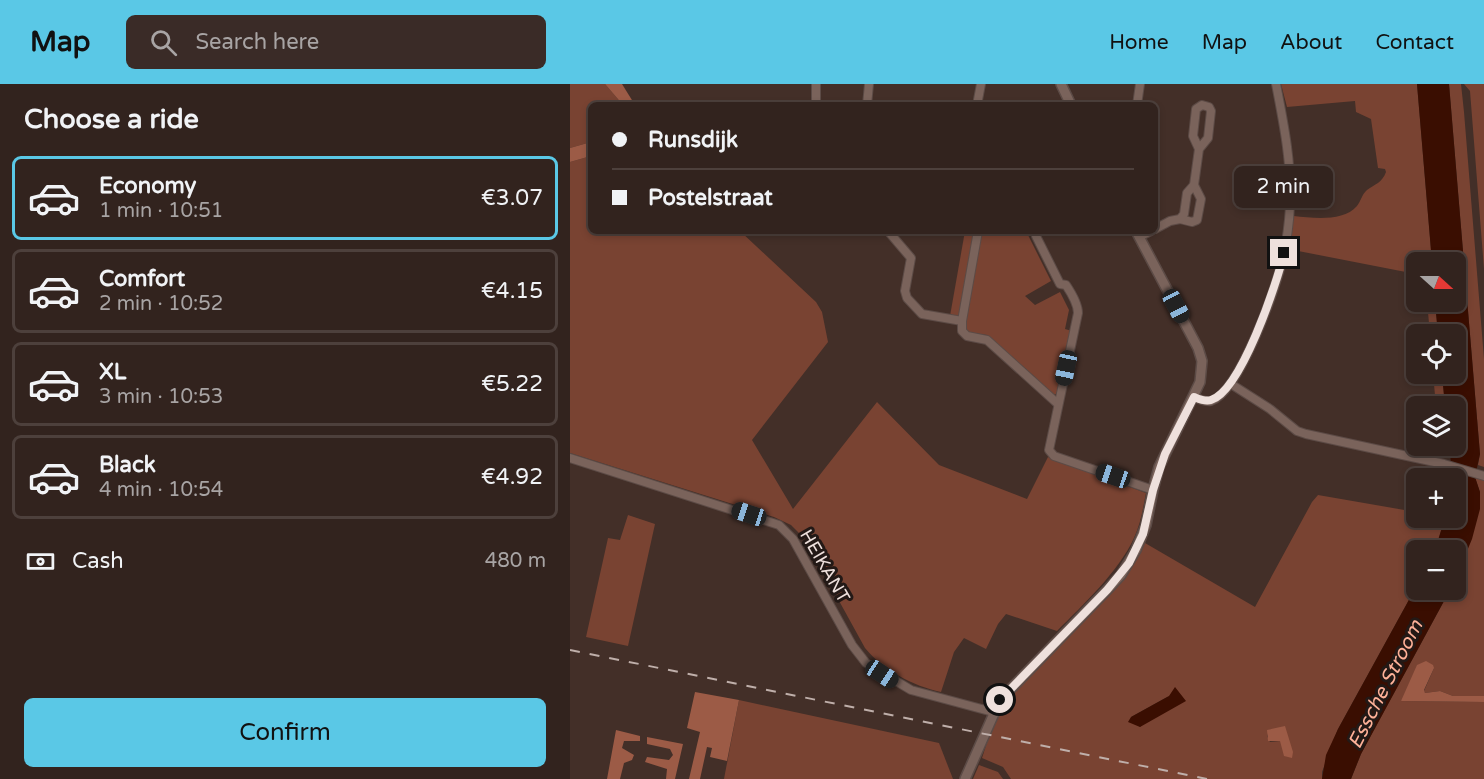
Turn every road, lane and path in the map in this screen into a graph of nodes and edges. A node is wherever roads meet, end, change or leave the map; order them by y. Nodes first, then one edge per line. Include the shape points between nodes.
1 (816, 84) edge
2 (869, 84) edge
3 (981, 84) edge
4 (1061, 84) edge
5 (1140, 84) edge
6 (1276, 84) edge
7 (816, 102) edge
8 (867, 102) edge
9 (978, 102) edge
10 (1070, 102) edge
11 (1137, 102) edge
12 (1199, 149) junction
13 (1194, 185) junction
14 (1180, 219) junction
15 (1158, 227) edge
16 (891, 234) edge
17 (977, 234) edge
18 (1036, 234) edge
19 (1138, 234) edge
20 (962, 321) junction
21 (1231, 384) junction
22 (1194, 397) junction
23 (1058, 404) junction
24 (570, 458) edge
25 (1482, 475) edge
26 (1153, 490) junction
27 (993, 711) junction
28 (965, 779) edge

1 - 7 street
2 - 8 street
3 - 9 street
4 - 10 street
5 - 11 street
6 - 21 street via 1291,177 1286,241 1276,282
12 - 12 street via 1208,138 1211,111 1202,105 1196,109 1193,136
12 - 13 street
13 - 14 street via 1187,193
13 - 14 street via 1201,199 1197,220
14 - 15 street
16 - 20 street via 911,258 905,295 924,315
17 - 20 street
18 - 23 street via 1060,284 1066,285 1078,308
19 - 22 street via 1198,348 1202,370
20 - 23 street via 963,334 987,340
21 - 22 street via 1211,401
21 - 25 street via 1297,431
22 - 26 street via 1165,454
23 - 26 street via 1049,446 1051,454
24 - 27 street, HEIKANT via 779,525 794,539 852,645 866,663 910,690
26 - 27 street via 1143,534 1129,563
27 - 28 street

